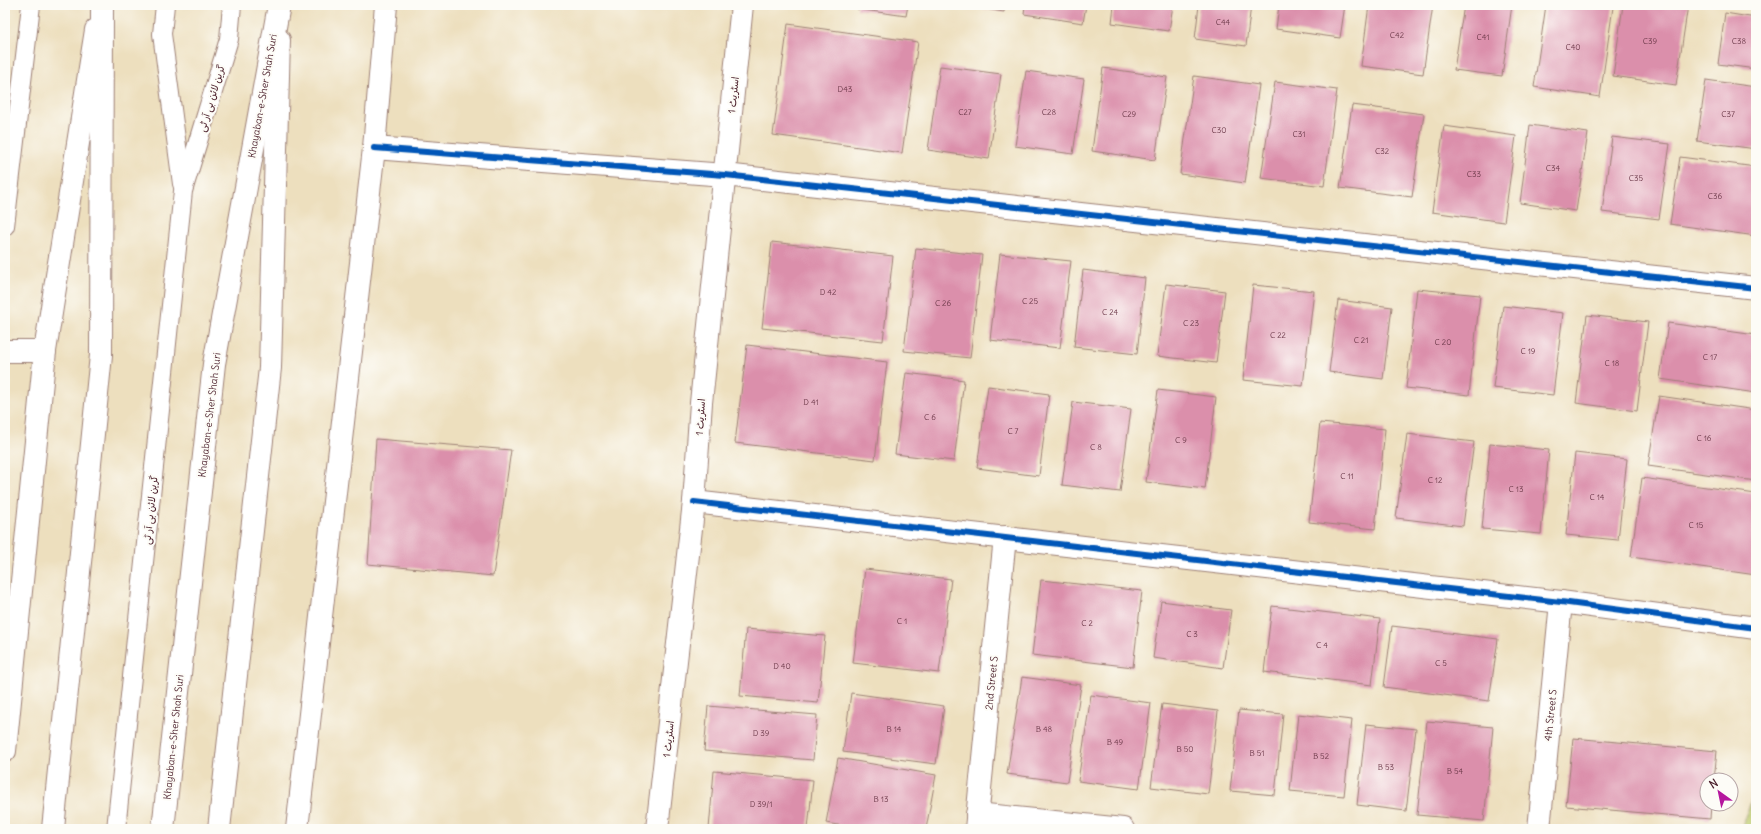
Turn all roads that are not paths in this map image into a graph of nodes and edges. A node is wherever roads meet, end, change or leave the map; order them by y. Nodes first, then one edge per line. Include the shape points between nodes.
1 (31, 5) edge
2 (101, 5) edge
3 (165, 5) edge
4 (232, 5) edge
5 (279, 5) edge
6 (386, 5) edge
7 (742, 5) edge
8 (374, 148) junction
9 (725, 175) junction
10 (183, 191) junction
11 (5, 226) edge
12 (1756, 288) edge
13 (45, 351) junction
14 (5, 352) edge
15 (694, 502) junction
16 (1005, 537) junction
17 (1561, 602) junction
18 (1756, 628) edge
19 (5, 751) edge
20 (976, 822) edge
21 (53, 829) edge
22 (116, 829) edge
23 (163, 829) edge
24 (219, 829) edge
25 (297, 829) edge
26 (658, 829) edge
27 (1123, 829) edge
28 (1539, 829) edge

1 - 11 lane
2 - 13 street
2 - 21 street via 102,355
3 - 10 lane, گرین لائن بی آر ٹی via 162,34
4 - 10 lane, گرین لائن بی آر ٹی via 229,39
5 - 23 street, Khayaban-e-Sher Shah Suri via 214,364
5 - 24 street via 270,368
6 - 8 street
7 - 9 street, اسٹریٹ 1
8 - 9 street
8 - 25 street
9 - 12 street
9 - 15 street, اسٹریٹ 1 via 701,403
10 - 22 lane, گرین لائن بی آر ٹی
13 - 14 street
13 - 19 street
15 - 16 street
15 - 26 street, اسٹریٹ 1
16 - 17 street
16 - 20 street, 2nd Street S
17 - 18 street
17 - 28 street, 4th Street S
20 - 27 street

